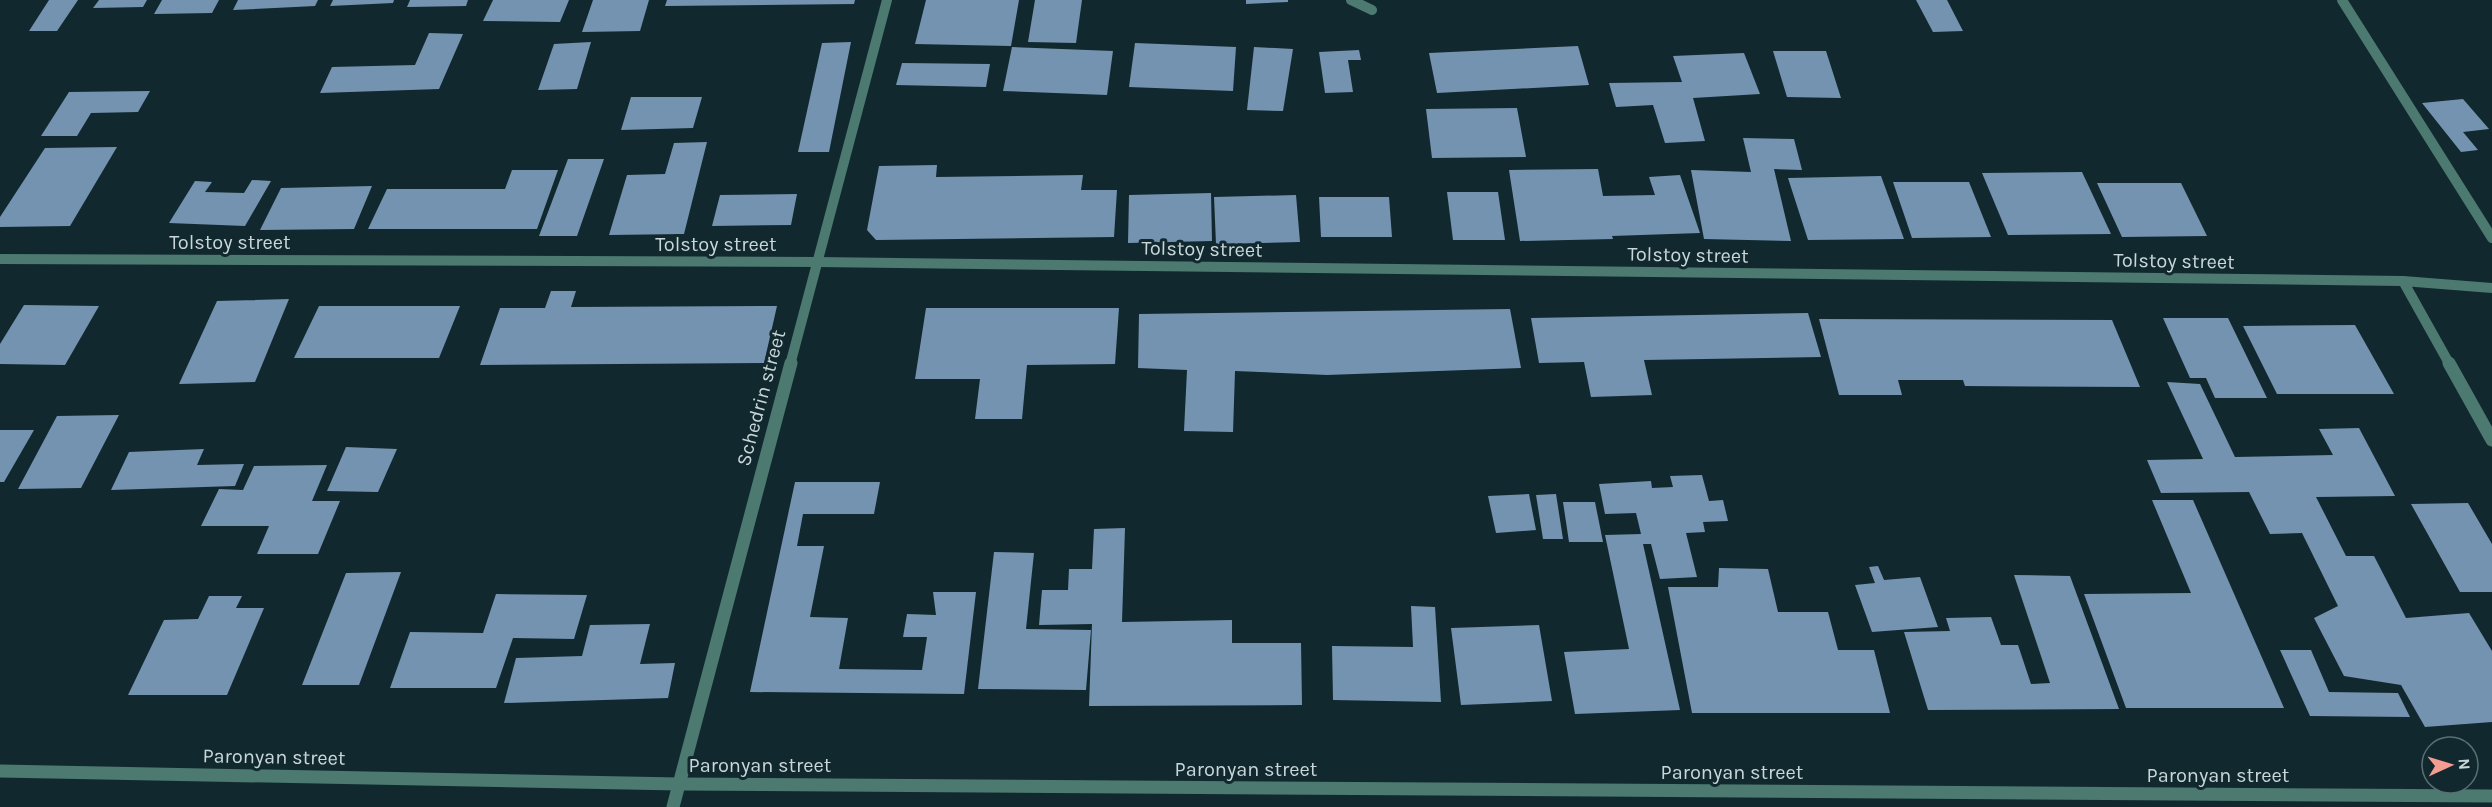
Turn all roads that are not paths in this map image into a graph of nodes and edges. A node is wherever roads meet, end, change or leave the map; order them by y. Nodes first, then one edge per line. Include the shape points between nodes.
1 (887, 0) edge
2 (1351, 0) edge
3 (2342, 0) edge
4 (1372, 10) dead end
5 (2492, 238) edge
6 (0, 259) edge
7 (817, 262) junction
8 (2403, 281) junction
9 (2492, 288) edge
10 (2492, 440) edge
11 (0, 771) edge
12 (679, 784) junction
13 (2492, 796) edge
14 (673, 807) edge

1 - 7 street, Schedrin street
2 - 4 street
3 - 5 street
6 - 7 street, Tolstoy street
7 - 8 street, Tolstoy street
7 - 12 street, Schedrin street
8 - 9 street, Tolstoy street
8 - 10 street
11 - 12 street, Paronyan street
12 - 13 street, Paronyan street
12 - 14 street, Schedrin street

